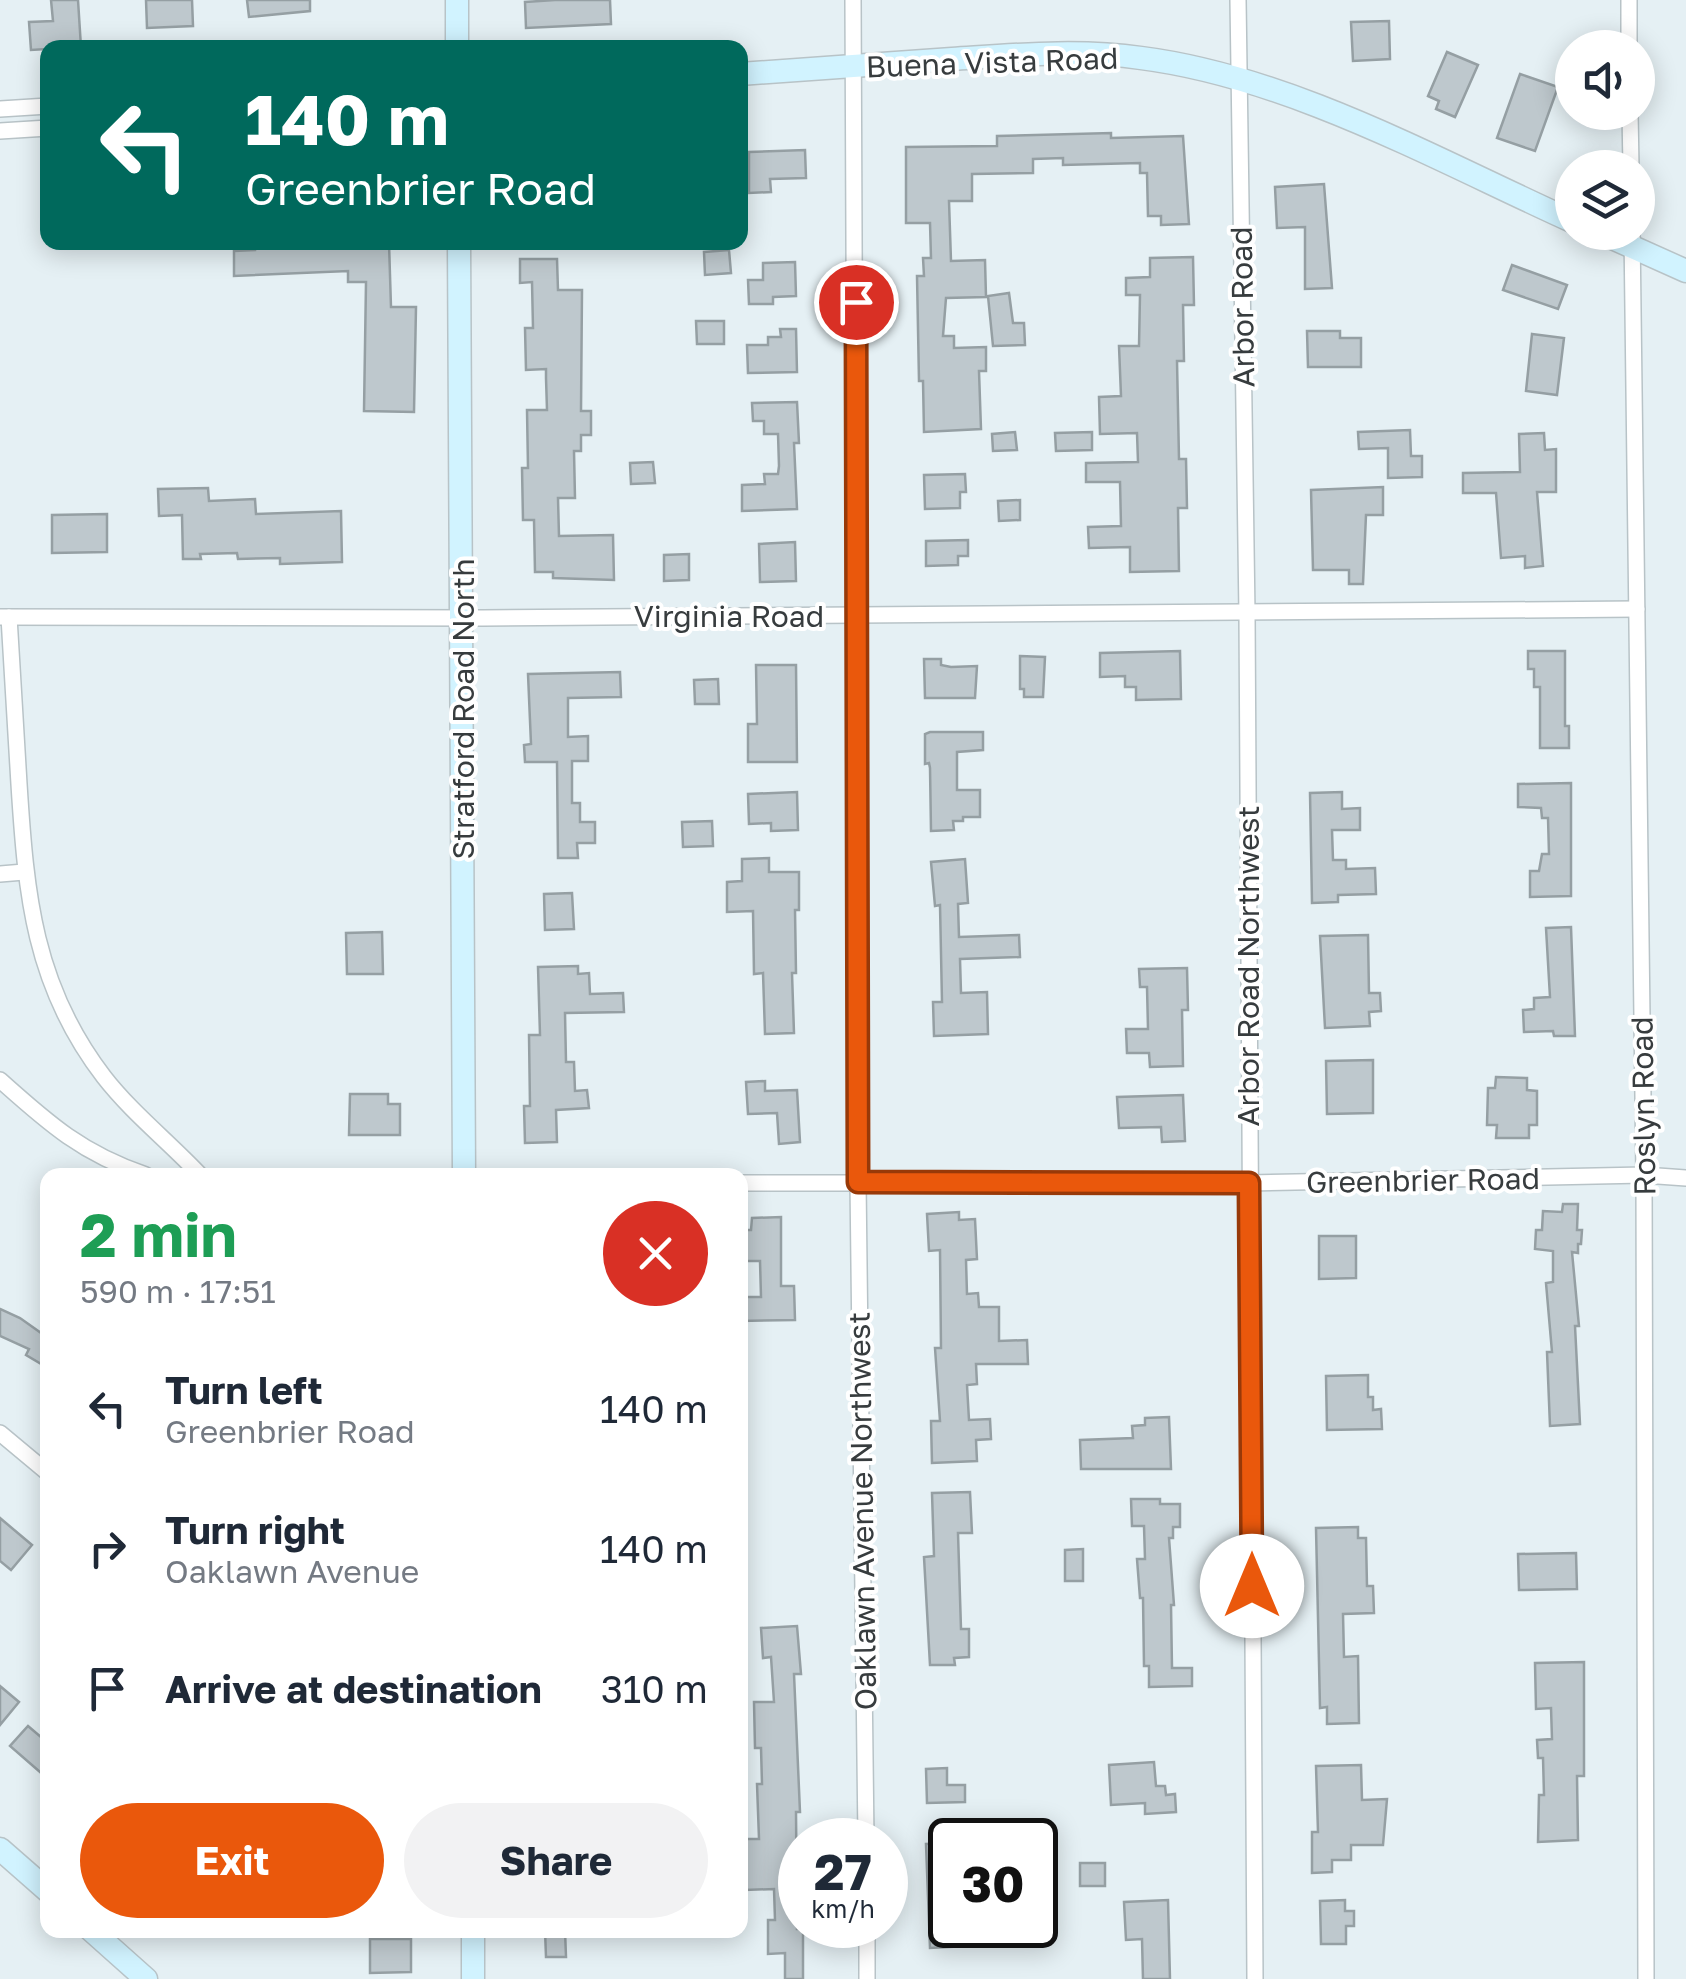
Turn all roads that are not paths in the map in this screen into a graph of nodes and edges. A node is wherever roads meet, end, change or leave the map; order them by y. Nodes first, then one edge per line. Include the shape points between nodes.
1 (457, 0) edge
2 (853, 0) edge
3 (1238, 0) edge
4 (1628, 0) edge
5 (1629, 30) edge
6 (458, 40) edge
7 (854, 66) junction
8 (748, 73) edge
9 (1238, 78) junction
10 (40, 106) edge
11 (0, 109) edge
12 (40, 128) edge
13 (0, 131) edge
14 (1555, 213) edge
15 (460, 250) edge
16 (1632, 250) edge
17 (1649, 250) edge
18 (1686, 271) edge
19 (1637, 610) junction
20 (1247, 614) junction
21 (857, 616) junction
22 (4, 617) edge
23 (463, 618) junction
24 (24, 872) junction
25 (0, 874) edge
26 (0, 1080) edge
27 (126, 1168) edge
28 (194, 1168) edge
29 (464, 1168) edge
30 (1644, 1176) junction
31 (1686, 1178) edge
32 (858, 1182) junction
33 (748, 1183) edge
34 (1249, 1183) junction
35 (0, 1433) edge
36 (40, 1466) edge
37 (866, 1818) edge
38 (0, 1849) edge
39 (40, 1884) edge
40 (100, 1938) edge
41 (473, 1938) edge
42 (866, 1948) edge
43 (145, 1979) edge
44 (473, 1979) edge
45 (867, 1979) edge
46 (1255, 1979) edge
47 (1646, 1979) edge

1 - 6 street
2 - 7 street, Oaklawn Avenue Northwest
3 - 9 street, Arbor Road
4 - 5 street
7 - 8 street, Buena Vista Road
7 - 9 street, Buena Vista Road via 1088,53
7 - 21 street, Oaklawn Avenue Northwest
9 - 14 street, Buena Vista Road
9 - 20 street, Arbor Road
10 - 11 street
12 - 13 street
15 - 23 street, Stratford Road North
16 - 19 street, Roslyn Road
17 - 18 street
19 - 20 street, Virginia Road
19 - 30 street, Roslyn Road
20 - 21 street, Virginia Road
20 - 34 street, Arbor Road Northwest
21 - 23 street, Virginia Road
21 - 32 street, Oaklawn Avenue Northwest
22 - 23 street, Virginia Road
22 - 24 street
23 - 29 street, Stratford Road North
24 - 25 street
24 - 28 street via 37,944 77,1036 134,1111
26 - 27 street via 64,1136
30 - 31 street, Greenbrier Road
30 - 34 street, Greenbrier Road
30 - 47 street, Roslyn Road
32 - 33 street, Greenbrier Road
32 - 34 street, Greenbrier Road
32 - 37 street, Oaklawn Avenue Northwest
34 - 46 street, Arbor Road Northwest
35 - 36 street
38 - 39 street
40 - 43 street
41 - 44 street
42 - 45 street

